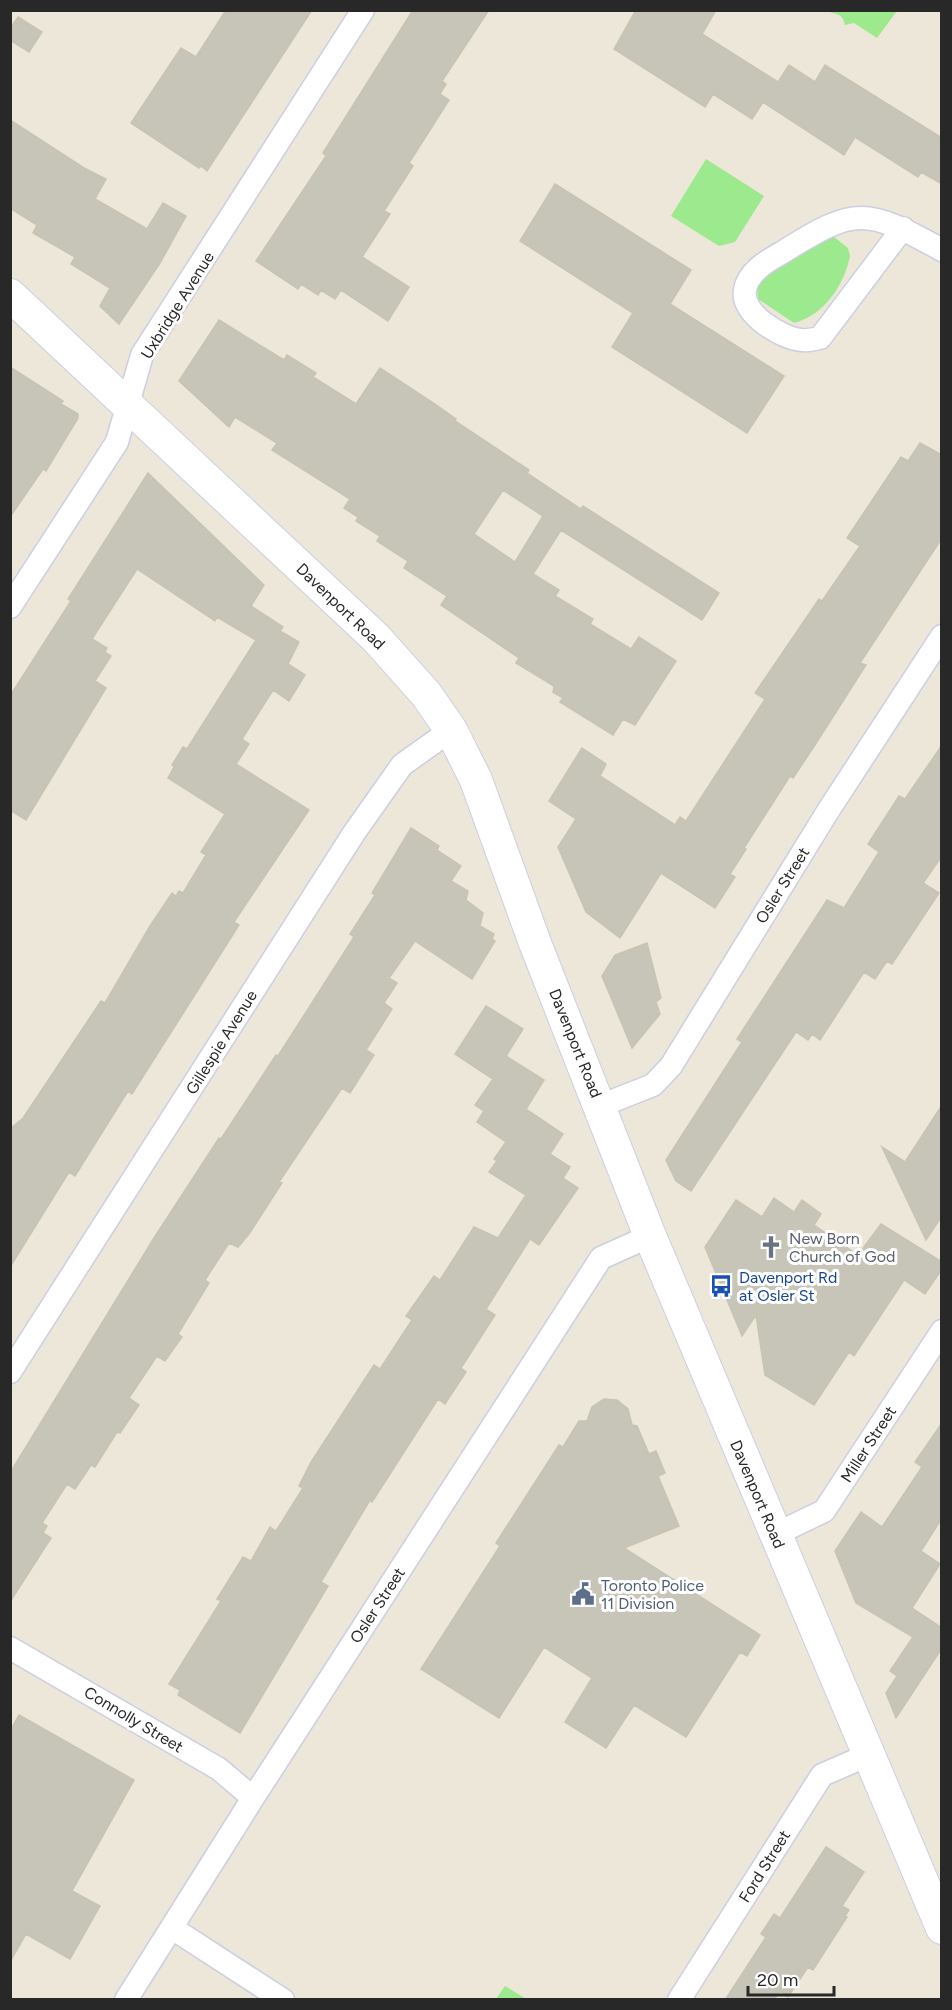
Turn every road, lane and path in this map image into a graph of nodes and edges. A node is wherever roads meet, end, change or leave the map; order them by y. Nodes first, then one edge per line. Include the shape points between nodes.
1 (363, 10) edge
2 (903, 228) junction
3 (942, 250) edge
4 (10, 295) edge
5 (129, 407) junction
6 (10, 607) edge
7 (942, 636) edge
8 (451, 730) junction
9 (600, 1106) junction
10 (650, 1236) junction
11 (942, 1331) edge
12 (10, 1372) edge
13 (776, 1534) junction
14 (10, 1648) edge
15 (868, 1755) junction
16 (253, 1798) junction
17 (172, 1928) junction
18 (942, 1929) edge
19 (126, 2000) edge
20 (283, 2000) edge
21 (679, 2000) edge

1 - 5 street, Uxbridge Avenue via 142,355
2 - 2 street via 868,218 845,218 823,227 758,269 745,288 746,304 760,319 794,339 820,338
2 - 3 street
4 - 5 street, Davenport Road
5 - 6 street, Uxbridge Avenue via 117,442
5 - 8 street, Davenport Road via 376,638 404,667
7 - 9 street, Osler Street via 828,811 671,1066 653,1085
8 - 9 street, Davenport Road via 476,780
8 - 12 street, Gillespie Avenue via 402,765 354,833
9 - 10 street, Davenport Road
10 - 13 street, Davenport Road
10 - 16 street, Osler Street via 601,1258
11 - 13 street, Miller Street via 824,1511
13 - 15 street, Davenport Road
14 - 16 street, Connolly Street via 219,1769
15 - 18 street, Davenport Road
15 - 21 street, Ford Street via 822,1775
16 - 17 street, Osler Street
17 - 19 street, Osler Street
17 - 20 street

